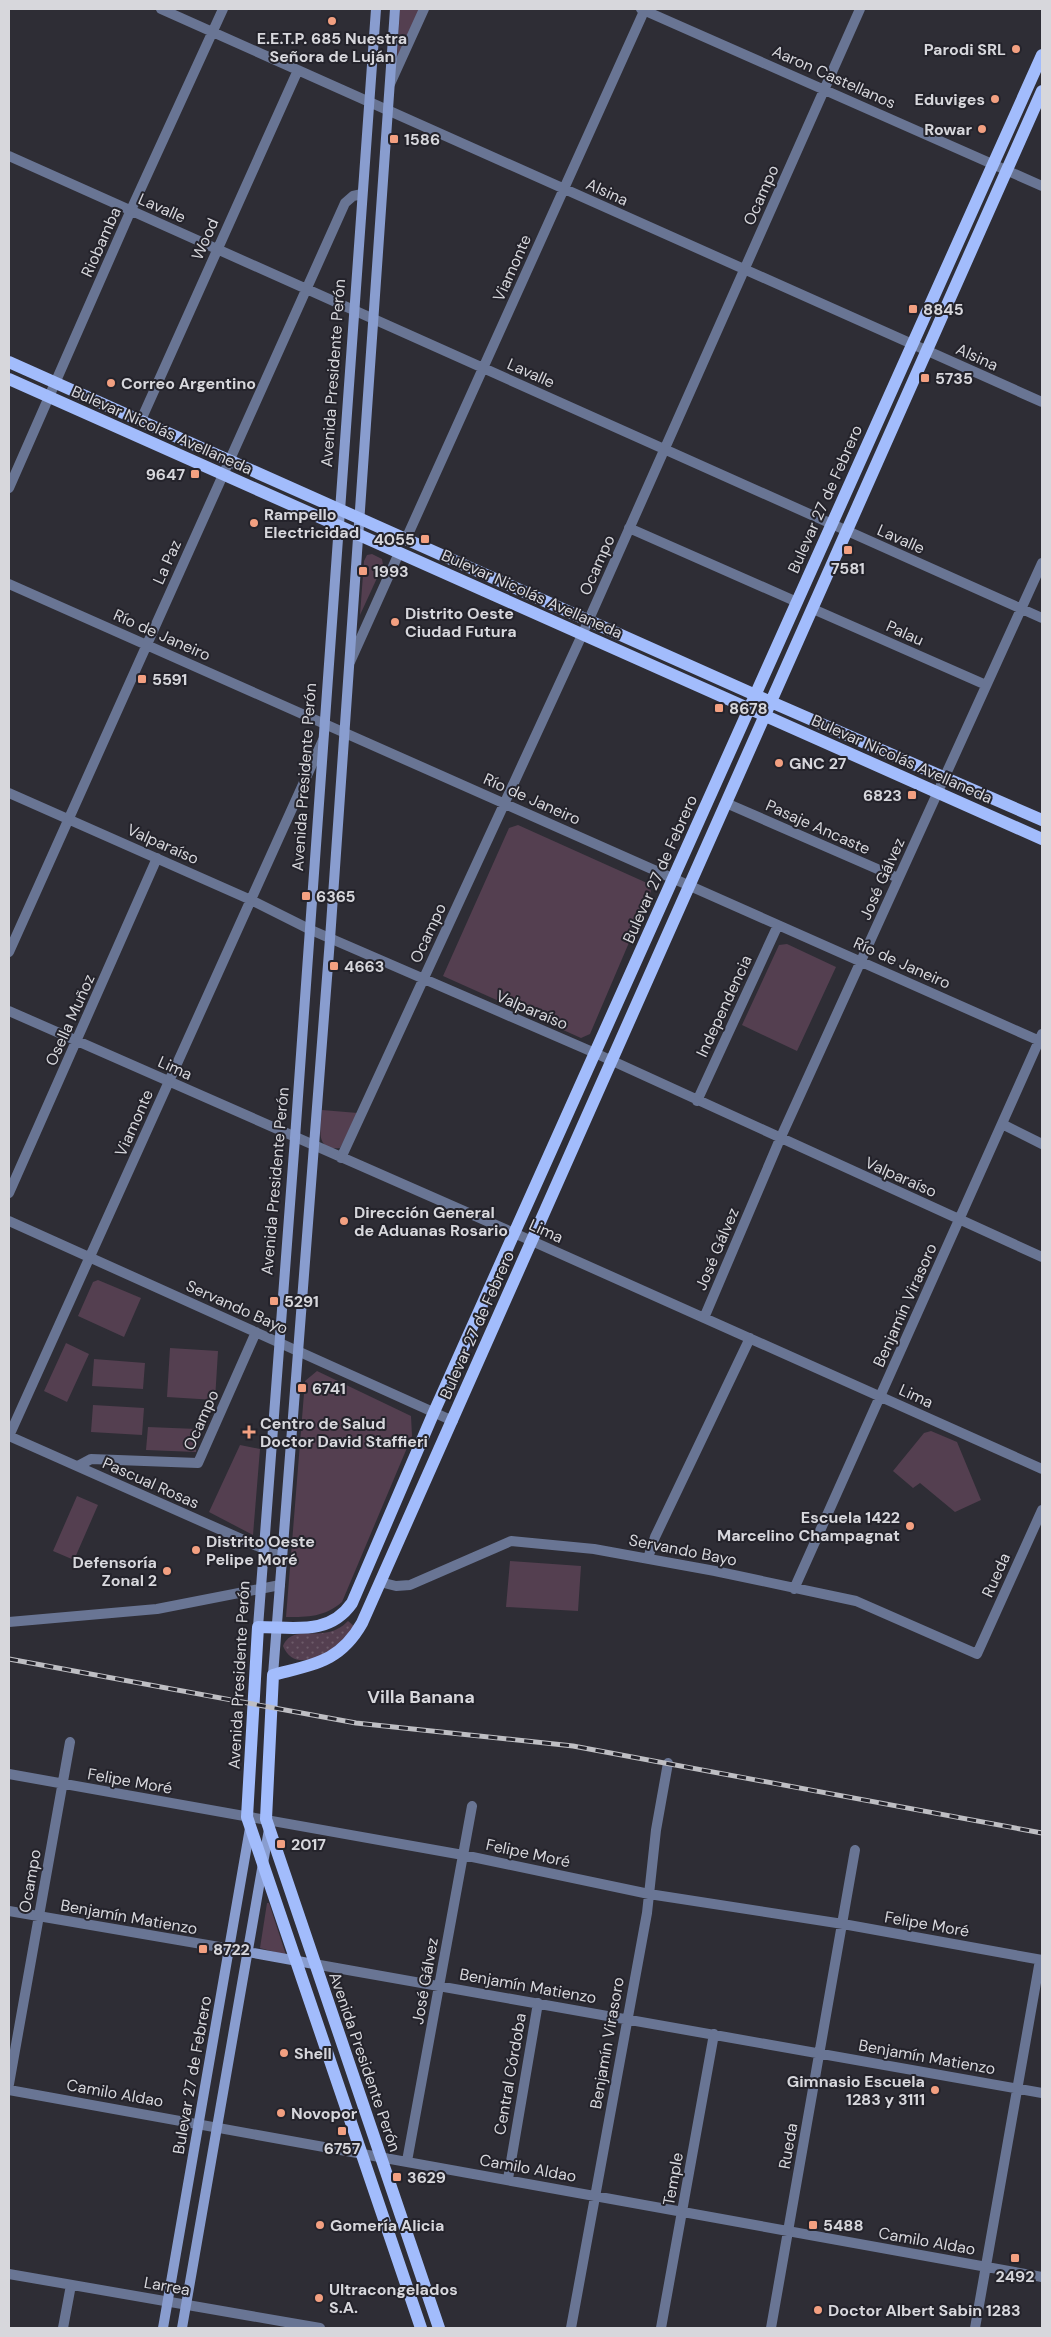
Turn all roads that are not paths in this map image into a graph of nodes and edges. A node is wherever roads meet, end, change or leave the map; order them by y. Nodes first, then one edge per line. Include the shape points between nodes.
1 (161, 9) edge
2 (223, 9) edge
3 (376, 9) edge
4 (395, 9) edge
5 (424, 9) edge
6 (643, 9) edge
7 (860, 9) edge
8 (212, 32) junction
9 (1042, 55) edge
10 (298, 70) junction
11 (389, 87) junction
12 (824, 90) junction
13 (1042, 92) edge
14 (369, 102) junction
15 (387, 110) junction
16 (9, 156) edge
17 (993, 164) junction
18 (1008, 170) junction
19 (1042, 186) edge
20 (564, 189) junction
21 (362, 194) junction
22 (130, 210) junction
23 (217, 249) junction
24 (744, 269) junction
25 (306, 289) junction
26 (354, 310) junction
27 (373, 319) junction
28 (912, 344) junction
29 (927, 351) junction
30 (9, 362) edge
31 (484, 368) junction
32 (9, 379) edge
33 (55, 382) junction
34 (48, 397) junction
35 (1042, 402) edge
36 (141, 420) junction
37 (664, 449) junction
38 (230, 460) junction
39 (223, 474) junction
40 (9, 488) edge
41 (340, 510) junction
42 (359, 518) junction
43 (832, 524) junction
44 (338, 525) junction
45 (630, 528) junction
46 (847, 531) junction
47 (357, 534) junction
48 (406, 539) junction
49 (400, 553) junction
50 (1042, 563) edge
51 (9, 584) edge
52 (797, 602) junction
53 (1022, 608) junction
54 (812, 609) junction
55 (1042, 618) edge
56 (589, 620) junction
57 (582, 635) junction
58 (147, 645) junction
59 (348, 665) junction
60 (986, 685) junction
61 (755, 694) junction
62 (771, 702) junction
63 (749, 709) junction
64 (765, 716) junction
65 (324, 723) junction
66 (343, 731) junction
67 (323, 740) junction
68 (943, 778) junction
69 (936, 792) junction
70 (9, 793) edge
71 (505, 803) junction
72 (726, 803) junction
73 (68, 819) junction
74 (1042, 820) edge
75 (1042, 839) edge
76 (157, 858) junction
77 (673, 878) junction
78 (898, 878) junction
79 (690, 886) junction
80 (251, 900) junction
81 (778, 925) junction
82 (311, 930) junction
83 (330, 939) junction
84 (9, 952) edge
85 (861, 962) junction
86 (424, 979) junction
87 (9, 1011) edge
88 (1041, 1039) edge
89 (77, 1041) junction
90 (595, 1053) junction
91 (612, 1061) junction
92 (168, 1082) junction
93 (698, 1100) junction
94 (1002, 1124) junction
95 (296, 1138) junction
96 (780, 1139) junction
97 (1042, 1144) edge
98 (314, 1146) junction
99 (341, 1158) junction
100 (9, 1193) edge
101 (959, 1220) junction
102 (9, 1221) edge
103 (514, 1233) junction
104 (532, 1241) junction
105 (1042, 1257) edge
106 (89, 1258) junction
107 (704, 1318) junction
108 (256, 1332) junction
109 (750, 1338) junction
110 (279, 1342) junction
111 (297, 1352) junction
112 (880, 1397) junction
113 (434, 1412) junction
114 (453, 1421) junction
115 (9, 1436) edge
116 (78, 1466) junction
117 (1042, 1469) edge
118 (1042, 1510) edge
119 (263, 1548) junction
120 (282, 1557) junction
121 (648, 1558) junction
122 (380, 1582) junction
123 (280, 1585) junction
124 (261, 1588) junction
125 (794, 1589) junction
126 (9, 1622) edge
127 (258, 1627) junction
128 (277, 1627) junction
129 (977, 1654) joint
130 (273, 1675) junction
131 (70, 1742) dead end
132 (668, 1763) dead end
133 (9, 1774) edge
134 (62, 1784) junction
135 (472, 1806) dead end
136 (249, 1822) junction
137 (267, 1824) junction
138 (855, 1850) dead end
139 (463, 1855) junction
140 (263, 1864) junction
141 (649, 1894) junction
142 (9, 1911) edge
143 (39, 1916) junction
144 (843, 1924) junction
145 (230, 1949) junction
146 (248, 1952) junction
147 (1041, 1960) edge
148 (296, 1961) junction
149 (314, 1964) junction
150 (439, 1986) junction
151 (538, 2003) junction
152 (626, 2019) junction
153 (714, 2034) junction
154 (820, 2053) junction
155 (9, 2084) edge
156 (1018, 2089) junction
157 (9, 2090) edge
158 (1042, 2093) edge
159 (200, 2124) junction
160 (217, 2127) junction
161 (361, 2153) junction
162 (379, 2156) junction
163 (407, 2161) junction
164 (508, 2179) junction
165 (595, 2195) junction
166 (682, 2211) junction
167 (788, 2231) junction
168 (986, 2267) junction
169 (9, 2274) edge
170 (1042, 2277) edge
171 (71, 2285) junction
172 (168, 2302) junction
173 (186, 2305) junction
174 (63, 2328) edge
175 (163, 2328) edge
176 (182, 2328) edge
177 (320, 2328) edge
178 (421, 2328) edge
179 (439, 2328) edge
180 (571, 2328) edge
181 (661, 2328) edge
182 (771, 2328) edge
183 (975, 2328) edge

1 - 8 street, Alsina
2 - 8 street, Riobamba
3 - 14 main road, Avenida Presidente Perón
4 - 11 main road, Avenida Presidente Perón
5 - 11 street
6 - 12 street, Aaron Castellanos
6 - 20 street, Viamonte
7 - 12 street, Ocampo
8 - 10 street, Alsina
8 - 22 street, Riobamba
9 - 17 main road, Bulevar 27 de Febrero
10 - 14 street, Alsina
10 - 23 street, Wood
11 - 15 main road, Avenida Presidente Perón
12 - 17 street, Aaron Castellanos
12 - 24 street, Ocampo
13 - 18 main road, Bulevar 27 de Febrero
14 - 15 street, Alsina
14 - 21 main road, Avenida Presidente Perón
15 - 20 street, Alsina
15 - 27 main road, Avenida Presidente Perón
16 - 22 street, Lavalle
17 - 18 street, Aaron Castellanos
17 - 28 main road, Bulevar 27 de Febrero
18 - 19 street, Aaron Castellanos
18 - 29 main road, Bulevar 27 de Febrero
20 - 24 street, Alsina
20 - 31 street, Viamonte
21 - 25 street, La Paz via 345,203
21 - 26 main road, Avenida Presidente Perón
22 - 23 street, Lavalle
22 - 33 street, Riobamba
23 - 25 street, Lavalle
23 - 36 street, Wood
24 - 28 street, Alsina
24 - 37 street, Ocampo
25 - 26 street, Lavalle
25 - 38 street, La Paz
26 - 27 street, Lavalle
26 - 41 main road, Avenida Presidente Perón
27 - 31 street, Lavalle
27 - 42 main road, Avenida Presidente Perón
28 - 29 street, Alsina
28 - 43 main road, Bulevar 27 de Febrero
29 - 35 street, Alsina
29 - 46 main road, Bulevar 27 de Febrero
30 - 33 main road, Bulevar Nicolás Avellaneda
31 - 37 street, Lavalle
31 - 48 street, Viamonte
32 - 34 main road, Bulevar Nicolás Avellaneda
33 - 34 street, Riobamba
33 - 36 main road, Bulevar Nicolás Avellaneda
34 - 39 main road, Bulevar Nicolás Avellaneda
34 - 40 street, Riobamba
36 - 38 main road, Bulevar Nicolás Avellaneda
37 - 43 street, Lavalle
37 - 45 street, Ocampo
38 - 39 street, La Paz
38 - 41 main road, Bulevar Nicolás Avellaneda
39 - 44 main road, Bulevar Nicolás Avellaneda
39 - 58 street, La Paz
41 - 42 main road, Bulevar Nicolás Avellaneda
41 - 44 main road, Avenida Presidente Perón
42 - 47 main road, Avenida Presidente Perón
42 - 48 main road, Bulevar Nicolás Avellaneda
43 - 46 street, Lavalle
43 - 52 main road, Bulevar 27 de Febrero
44 - 47 main road, Bulevar Nicolás Avellaneda
44 - 65 main road, Avenida Presidente Perón
45 - 52 street
45 - 56 street, Ocampo
46 - 53 street, Lavalle
46 - 54 main road, Bulevar 27 de Febrero
47 - 49 main road, Bulevar Nicolás Avellaneda
47 - 59 main road, Avenida Presidente Perón
48 - 56 main road, Bulevar Nicolás Avellaneda
49 - 57 main road, Bulevar Nicolás Avellaneda
49 - 59 street
50 - 53 street, José Gálvez
51 - 58 street, Río de Janeiro
52 - 61 main road, Bulevar 27 de Febrero
53 - 55 street, Lavalle
53 - 60 street, José Gálvez
54 - 60 street, Palau
54 - 62 main road, Bulevar 27 de Febrero
56 - 57 street, Ocampo
56 - 61 main road, Bulevar Nicolás Avellaneda
57 - 63 main road, Bulevar Nicolás Avellaneda
57 - 71 street, Ocampo
58 - 65 street, Río de Janeiro
58 - 73 street, La Paz
59 - 66 main road, Avenida Presidente Perón
60 - 68 street, José Gálvez
61 - 62 main road, Bulevar Nicolás Avellaneda
61 - 63 main road, Bulevar 27 de Febrero
62 - 64 main road, Bulevar 27 de Febrero
62 - 68 main road, Bulevar Nicolás Avellaneda
63 - 64 main road, Bulevar Nicolás Avellaneda
63 - 77 main road, Bulevar 27 de Febrero
64 - 69 main road, Bulevar Nicolás Avellaneda
64 - 72 main road, Bulevar 27 de Febrero
65 - 66 street, Río de Janeiro
65 - 67 main road, Avenida Presidente Perón
66 - 71 street, Río de Janeiro
66 - 83 main road, Avenida Presidente Perón
67 - 80 street, Viamonte
67 - 82 main road, Avenida Presidente Perón
68 - 69 street, José Gálvez
68 - 74 main road, Bulevar Nicolás Avellaneda
69 - 75 main road, Bulevar Nicolás Avellaneda
69 - 78 street, José Gálvez
70 - 73 street, Valparaíso
71 - 77 street, Río de Janeiro
71 - 86 street, Ocampo
72 - 78 street, Pasaje Ancaste
72 - 79 main road, Bulevar 27 de Febrero
73 - 76 street, Valparaíso
73 - 84 street, La Paz
76 - 80 street, Valparaíso
76 - 89 street, Osella Muñoz
77 - 79 street, Río de Janeiro
77 - 90 main road, Bulevar 27 de Febrero
78 - 85 street, José Gálvez
79 - 81 street, Río de Janeiro
79 - 91 main road, Bulevar 27 de Febrero
80 - 82 street, Valparaíso
80 - 92 street, Viamonte
81 - 85 street, Río de Janeiro
81 - 93 street, Independencia
82 - 83 street, Valparaíso
82 - 95 main road, Avenida Presidente Perón
83 - 86 street, Valparaíso
83 - 98 main road, Avenida Presidente Perón
85 - 88 street, Río de Janeiro
85 - 96 street, José Gálvez
86 - 90 street, Valparaíso
86 - 99 street, Ocampo
87 - 89 street, Lima
88 - 94 street, Benjamín Virasoro
89 - 92 street, Lima
89 - 100 street, Osella Muñoz
90 - 91 street, Valparaíso
90 - 103 main road, Bulevar 27 de Febrero
91 - 93 street, Valparaíso
91 - 104 main road, Bulevar 27 de Febrero
92 - 95 street, Lima
92 - 106 street, Viamonte
93 - 96 street, Valparaíso
94 - 97 street
94 - 101 street, Benjamín Virasoro
95 - 98 street, Lima
95 - 110 main road, Avenida Presidente Perón
96 - 101 street, Valparaíso
96 - 107 street, José Gálvez
98 - 99 street, Lima
98 - 111 main road, Avenida Presidente Perón
99 - 103 street, Lima
101 - 105 street, Valparaíso
101 - 112 street, Benjamín Virasoro
102 - 106 street, Servando Bayo
103 - 104 street, Lima
103 - 113 main road, Bulevar 27 de Febrero
104 - 107 street, Lima
104 - 114 main road, Bulevar 27 de Febrero
106 - 108 street, Servando Bayo
106 - 115 street, Viamonte
107 - 109 street, Lima
108 - 110 street, Servando Bayo
108 - 116 street, Ocampo via 198,1463 91,1459
109 - 112 street, Lima
109 - 121 street
110 - 111 street, Servando Bayo
110 - 119 main road, Avenida Presidente Perón
111 - 113 street, Servando Bayo
111 - 120 main road, Avenida Presidente Perón
112 - 117 street, Lima
112 - 125 street, Benjamín Virasoro
113 - 114 street, Servando Bayo
113 - 128 main road, Bulevar 27 de Febrero via 352,1603 332,1623
114 - 122 main road, Bulevar 27 de Febrero
115 - 116 street, Pascual Rosas
116 - 119 street, Pascual Rosas
118 - 129 street, Rueda
119 - 120 street, Pascual Rosas
119 - 124 main road, Avenida Presidente Perón
120 - 123 main road, Avenida Presidente Perón
121 - 122 street, Servando Bayo via 594,1549 511,1542 410,1585
121 - 125 street, Servando Bayo
122 - 130 main road, Bulevar 27 de Febrero via 352,1640 335,1655
123 - 124 street
123 - 128 main road, Avenida Presidente Perón
124 - 126 street via 157,1609
124 - 127 main road, Avenida Presidente Perón
125 - 129 street, Servando Bayo via 856,1601
127 - 128 main road, Bulevar 27 de Febrero
127 - 136 main road, Avenida Presidente Perón
128 - 130 main road, Avenida Presidente Perón
130 - 137 main road, Avenida Presidente Perón
131 - 134 street, Ocampo
132 - 141 street, Benjamín Virasoro
133 - 134 street, Felipe Moré
134 - 136 street, Felipe Moré
134 - 143 street, Ocampo
135 - 139 street, José Gálvez
136 - 137 street, Felipe Moré
136 - 140 main road, Avenida Presidente Perón
136 - 145 main road, Bulevar 27 de Febrero
137 - 139 street, Felipe Moré
137 - 140 main road, Bulevar 27 de Febrero
137 - 149 main road, Avenida Presidente Perón
138 - 144 street, Rueda
139 - 141 street, Felipe Moré
139 - 150 street, José Gálvez
140 - 146 main road, Bulevar 27 de Febrero
140 - 148 main road, Avenida Presidente Perón
141 - 144 street, Felipe Moré
141 - 152 street, Benjamín Virasoro
142 - 143 street, Benjamín Matienzo
143 - 145 street, Benjamín Matienzo
143 - 155 street, Ocampo
144 - 147 street, Felipe Moré
144 - 154 street, Rueda
145 - 146 main road, Benjamín Matienzo
145 - 159 main road, Bulevar 27 de Febrero
146 - 148 main road, Benjamín Matienzo
146 - 160 main road, Bulevar 27 de Febrero
147 - 156 street
148 - 149 main road, Benjamín Matienzo
148 - 161 main road, Avenida Presidente Perón
149 - 150 street, Benjamín Matienzo
149 - 162 main road, Avenida Presidente Perón
150 - 151 street, Benjamín Matienzo
150 - 163 street, José Gálvez
151 - 152 street, Benjamín Matienzo
151 - 164 street, Central Córdoba
152 - 153 street, Benjamín Matienzo
152 - 165 street, Benjamín Virasoro
153 - 154 street, Benjamín Matienzo
153 - 166 street, Temple
154 - 156 street, Benjamín Matienzo
154 - 167 street, Rueda
156 - 158 street, Benjamín Matienzo
156 - 168 street
157 - 159 street, Camilo Aldao
159 - 160 street, Camilo Aldao
159 - 172 main road, Bulevar 27 de Febrero
160 - 161 street, Camilo Aldao
160 - 173 main road, Bulevar 27 de Febrero
161 - 162 street, Camilo Aldao
161 - 178 main road, Avenida Presidente Perón
162 - 163 street, Camilo Aldao
162 - 179 main road, Avenida Presidente Perón
163 - 164 street, Camilo Aldao
164 - 165 street, Camilo Aldao
165 - 166 street, Camilo Aldao
165 - 180 street, Benjamín Virasoro
166 - 167 street, Camilo Aldao
166 - 181 street, Temple
167 - 168 street, Camilo Aldao
167 - 182 street, Rueda
168 - 170 street, Camilo Aldao
168 - 183 street
169 - 171 street, Larrea
171 - 172 street, Larrea
171 - 174 street
172 - 173 street, Larrea
172 - 175 main road, Bulevar 27 de Febrero
173 - 176 main road, Bulevar 27 de Febrero
173 - 177 street, Larrea

